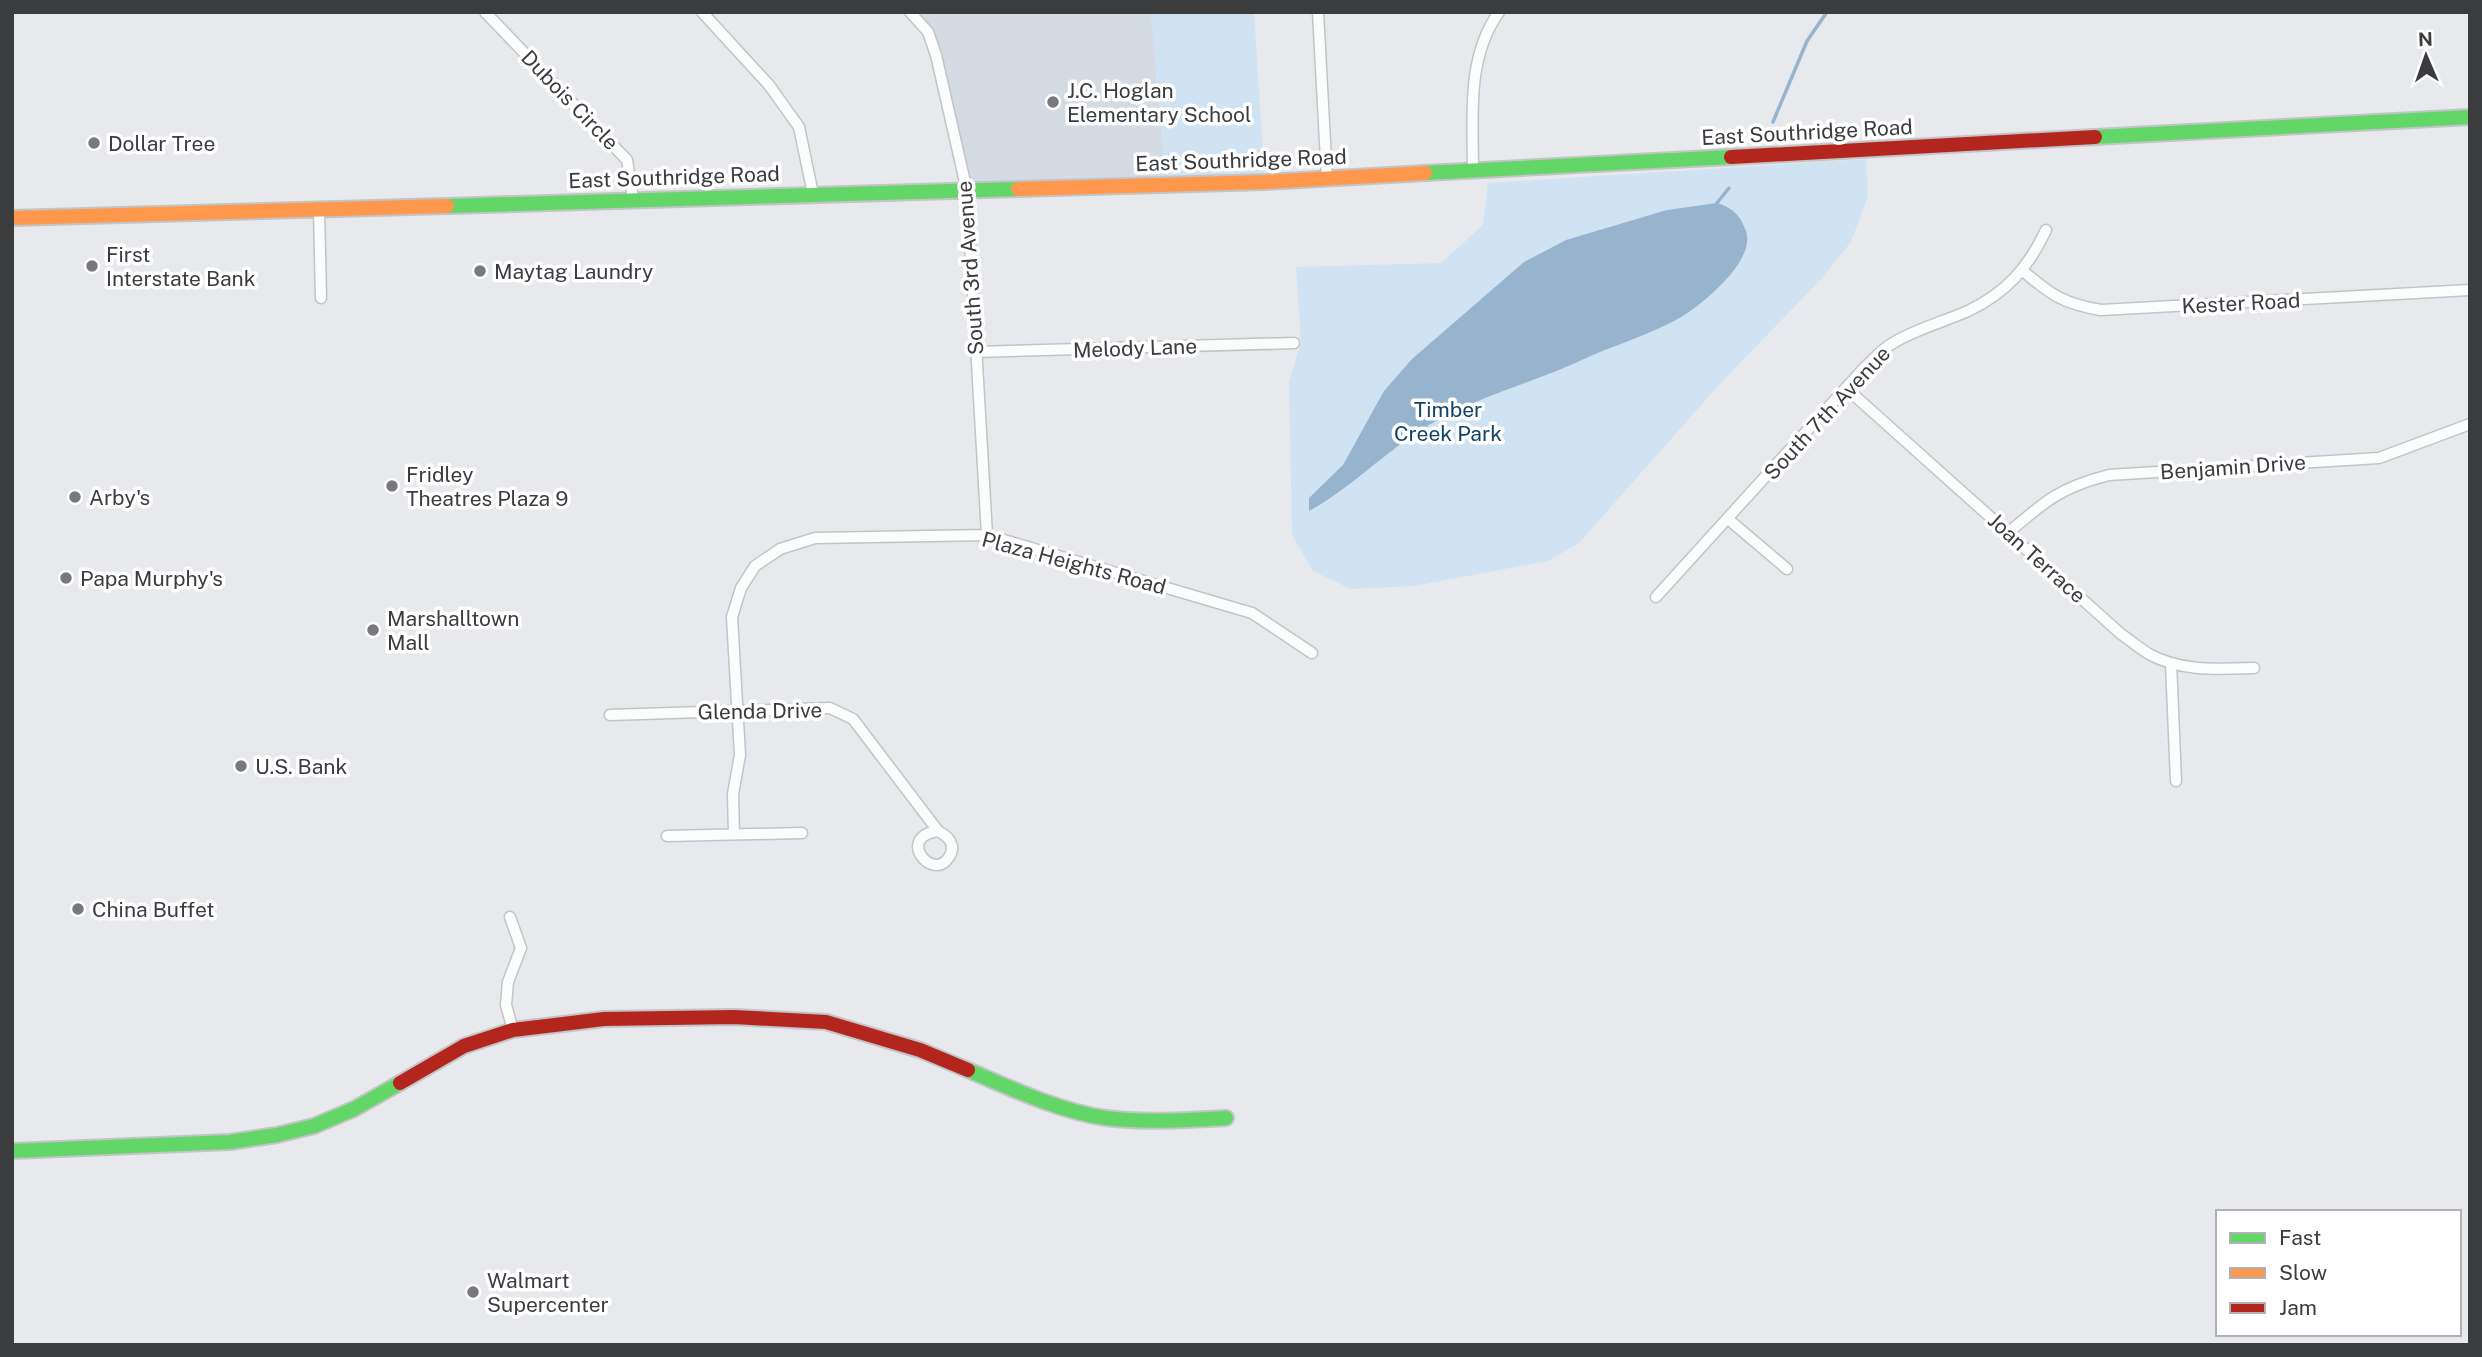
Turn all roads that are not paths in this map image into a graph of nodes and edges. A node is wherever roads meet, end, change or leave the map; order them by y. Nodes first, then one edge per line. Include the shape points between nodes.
1 (485, 12) edge
2 (702, 12) edge
3 (910, 12) edge
4 (1318, 12) edge
5 (1499, 12) edge
6 (2470, 117) edge
7 (1473, 171) junction
8 (1327, 179) junction
9 (967, 191) junction
10 (813, 194) junction
11 (633, 199) junction
12 (319, 211) junction
13 (12, 218) edge
14 (2046, 230) dead end
15 (2023, 271) junction
16 (2470, 290) edge
17 (321, 298) dead end
18 (1294, 343) dead end
19 (976, 352) junction
20 (1846, 388) junction
21 (2470, 424) edge
22 (1728, 519) junction
23 (2008, 533) junction
24 (987, 535) junction
25 (1787, 569) dead end
26 (1656, 597) dead end
27 (1312, 653) dead end
28 (2171, 663) junction
29 (2254, 668) dead end
30 (737, 710) junction
31 (610, 715) dead end
32 (2176, 781) dead end
33 (938, 831) dead end
34 (802, 833) dead end
35 (734, 834) junction
36 (667, 836) dead end
37 (510, 916) dead end
38 (513, 1030) junction
39 (1226, 1118) dead end
40 (12, 1151) edge

1 - 11 street, Dubois Circle via 627,160
2 - 10 street via 769,86 799,127
3 - 9 street, South 3rd Avenue via 928,32 936,55
4 - 8 street
5 - 7 street via 1478,54
6 - 7 street, East Southridge Road
7 - 8 street, East Southridge Road
8 - 9 street, East Southridge Road
9 - 10 street, East Southridge Road
9 - 19 street, South 3rd Avenue
10 - 11 street, East Southridge Road
11 - 12 street, East Southridge Road
12 - 13 street, East Southridge Road
12 - 17 street
14 - 15 street, South 7th Avenue
15 - 16 street, Kester Road via 2049,294 2074,306 2101,310
15 - 20 street, South 7th Avenue via 1970,310 1891,344
18 - 19 street, Melody Lane
19 - 24 street, South 3rd Avenue
20 - 22 street, South 7th Avenue
20 - 23 street, Joan Terrace
21 - 23 street, Benjamin Drive via 2379,458 2109,475 2078,482 2046,499
22 - 25 street
22 - 26 street, South 7th Avenue
23 - 28 street, Joan Terrace via 2121,635
24 - 27 street, Plaza Heights Road via 1252,613
24 - 30 street, Plaza Heights Road via 815,538 780,549 755,566 741,588 732,617
28 - 29 street, Joan Terrace via 2213,670
28 - 32 street
30 - 31 street, Glenda Drive
30 - 33 street, Glenda Drive via 831,708 853,719
30 - 35 street, Plaza Heights Road via 740,755 733,794
34 - 35 street
35 - 36 street
37 - 38 street via 521,947 508,982 506,1005
38 - 39 street via 604,1019 734,1017 826,1022 920,1050 1035,1099 1105,1118
38 - 40 street via 464,1046 354,1109 277,1135 230,1142

